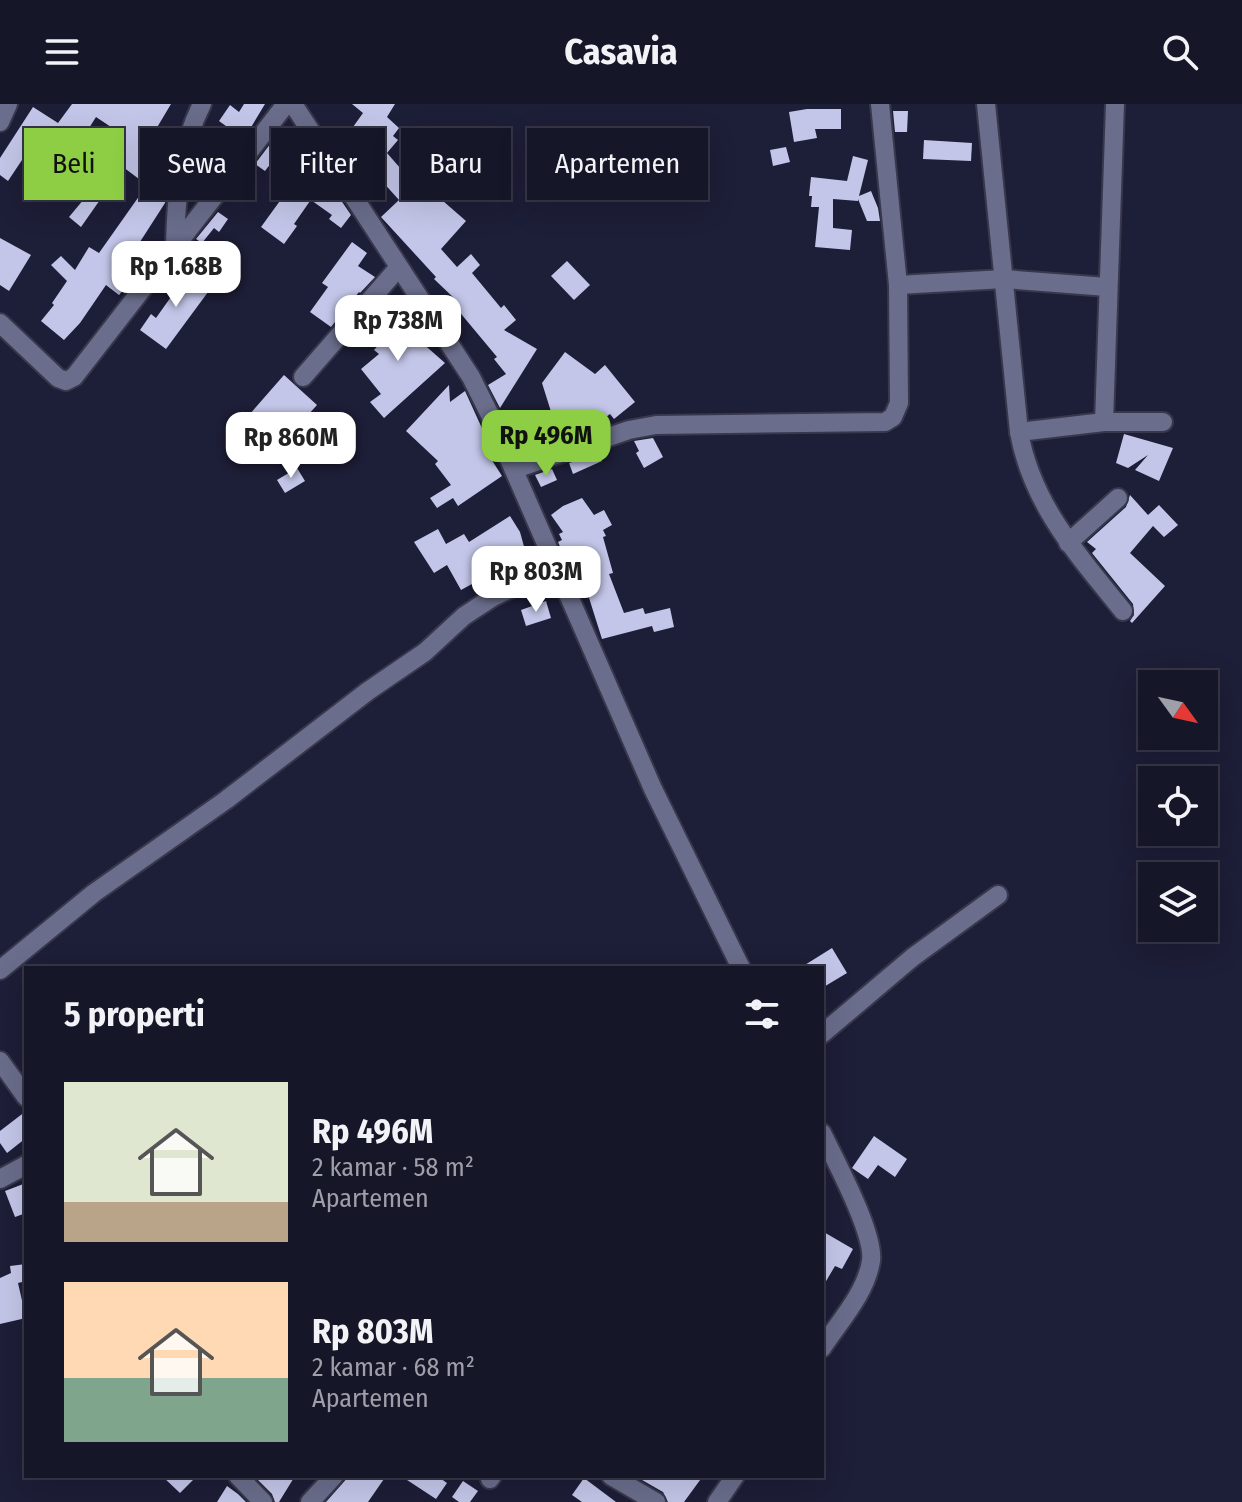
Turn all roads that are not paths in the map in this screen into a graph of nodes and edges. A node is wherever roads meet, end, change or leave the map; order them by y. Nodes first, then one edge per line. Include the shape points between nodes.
1 (8, 104) edge
2 (202, 104) edge
3 (286, 104) edge
4 (293, 104) edge
5 (880, 104) edge
6 (986, 104) edge
7 (1115, 104) edge
8 (0, 122) edge
9 (175, 247) junction
10 (399, 267) junction
11 (1004, 279) junction
12 (898, 285) junction
13 (1107, 287) junction
14 (0, 323) edge
15 (303, 377) dead end
16 (1104, 422) junction
17 (1163, 422) dead end
18 (1019, 432) junction
19 (515, 469) junction
20 (1118, 498) dead end
21 (1068, 543) junction
22 (556, 567) junction
23 (1123, 611) dead end
24 (998, 895) dead end
25 (740, 966) edge
26 (0, 970) edge
27 (824, 1032) edge
28 (0, 1061) edge
29 (24, 1094) edge
30 (824, 1138) edge
31 (24, 1166) edge
32 (0, 1179) edge
33 (824, 1345) edge
34 (240, 1478) edge
35 (332, 1478) edge
36 (614, 1478) edge
37 (734, 1478) edge
38 (315, 1501) edge
39 (263, 1502) edge
40 (656, 1502) edge
41 (717, 1502) edge

1 - 8 street
2 - 9 street via 177,196
3 - 9 street
4 - 10 street
5 - 12 street
6 - 11 street
7 - 13 street
9 - 14 street via 66,381
10 - 15 street
10 - 19 street via 471,377
11 - 12 street
11 - 13 street
11 - 18 street
12 - 19 street via 899,403 885,422 656,425
13 - 16 street
16 - 17 street
16 - 18 street
18 - 21 street via 1024,462
19 - 22 street
20 - 21 street
21 - 23 street
22 - 25 street via 653,789
22 - 26 street via 464,616 425,652 94,893
24 - 27 street
28 - 29 street
30 - 33 street via 872,1247 857,1296
31 - 32 street
34 - 39 street
35 - 38 street
36 - 40 street
37 - 41 street

